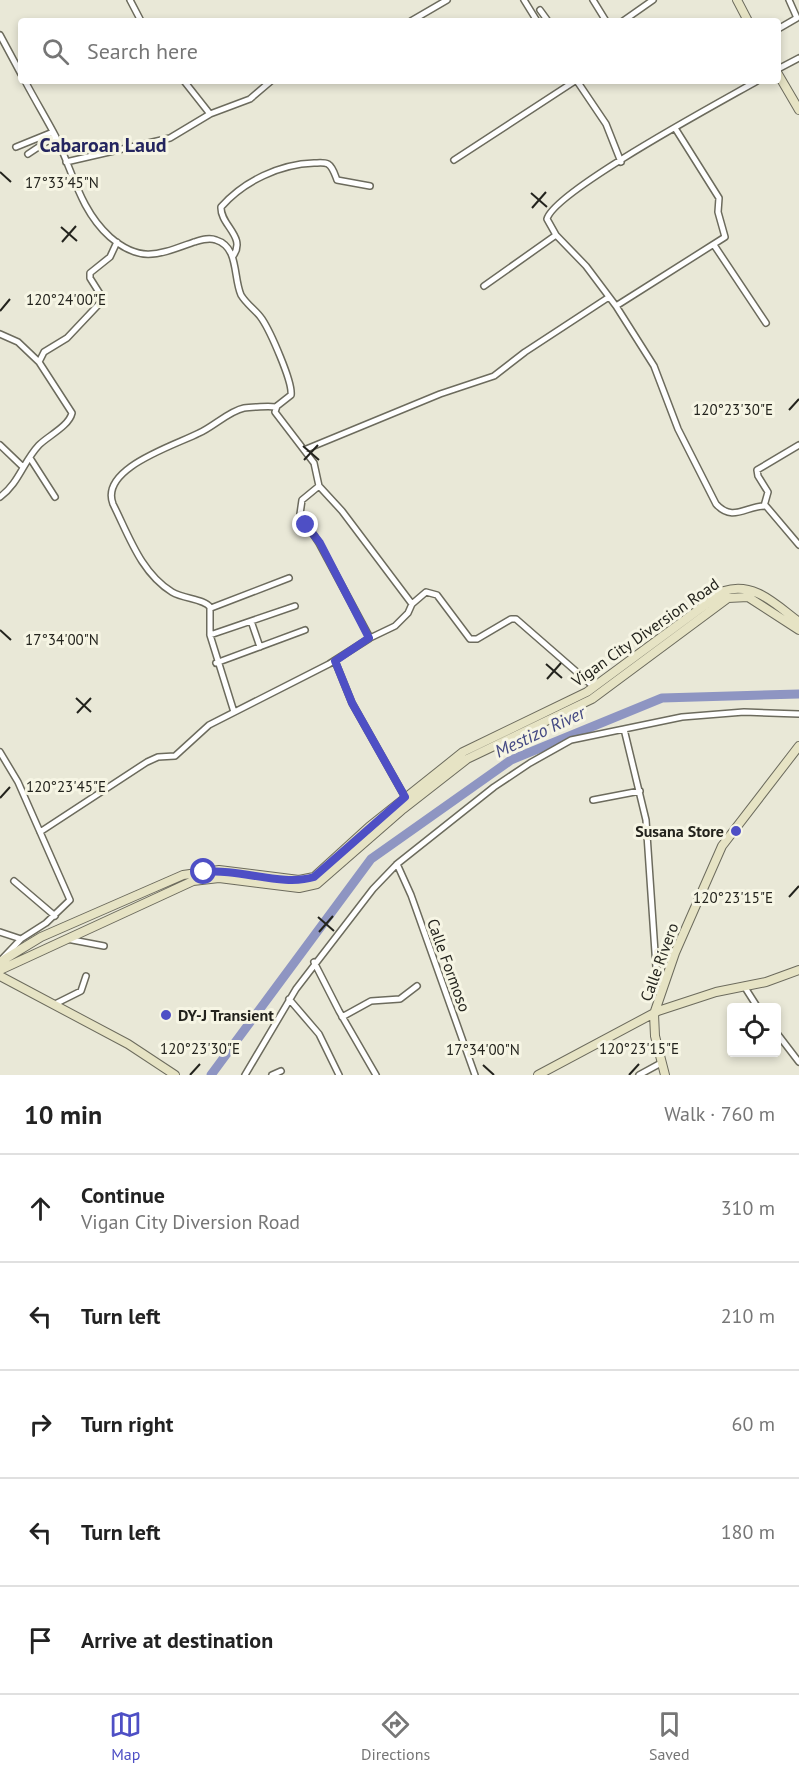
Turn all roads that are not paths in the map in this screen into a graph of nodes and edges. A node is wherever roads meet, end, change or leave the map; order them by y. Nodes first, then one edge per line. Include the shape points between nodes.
1 (130, 0) edge
2 (447, 0) edge
3 (524, 0) edge
4 (593, 0) edge
5 (652, 0) edge
6 (737, 0) edge
7 (789, 0) edge
8 (540, 10) dead end
9 (139, 18) edge
10 (416, 18) edge
11 (535, 18) edge
12 (546, 18) edge
13 (604, 18) edge
14 (626, 18) edge
15 (746, 18) edge
16 (781, 27) edge
17 (0, 35) edge
18 (799, 58) edge
19 (781, 67) edge
20 (18, 68) edge
21 (781, 79) edge
22 (27, 84) edge
23 (186, 84) edge
24 (267, 84) edge
25 (571, 84) edge
26 (578, 84) edge
27 (752, 84) edge
28 (799, 110) edge
29 (210, 114) junction
30 (675, 128) junction
31 (54, 134) junction
32 (16, 147) dead end
33 (28, 154) dead end
34 (454, 160) dead end
35 (66, 162) junction
36 (621, 162) junction
37 (370, 186) dead end
38 (556, 235) junction
39 (117, 242) junction
40 (714, 244) junction
41 (233, 255) junction
42 (484, 286) dead end
43 (609, 297) junction
44 (616, 306) junction
45 (766, 323) dead end
46 (0, 334) edge
47 (39, 362) junction
48 (276, 407) junction
49 (0, 445) edge
50 (799, 445) edge
51 (304, 450) junction
52 (30, 458) junction
53 (23, 467) junction
54 (319, 486) junction
55 (0, 496) edge
56 (56, 497) dead end
57 (764, 506) junction
58 (799, 545) edge
59 (289, 578) dead end
60 (412, 604) junction
61 (295, 606) dead end
62 (211, 608) junction
63 (251, 621) junction
64 (799, 622) edge
65 (305, 630) dead end
66 (799, 630) edge
67 (210, 635) junction
68 (369, 638) junction
69 (668, 638) junction
70 (260, 647) junction
71 (335, 661) junction
72 (216, 663) junction
73 (594, 687) junction
74 (234, 712) junction
75 (799, 714) edge
76 (624, 729) junction
77 (799, 746) edge
78 (0, 752) edge
79 (640, 791) junction
80 (593, 800) dead end
81 (402, 803) junction
82 (40, 832) junction
83 (397, 864) junction
84 (14, 881) dead end
85 (55, 916) junction
86 (76, 921) junction
87 (80, 931) junction
88 (0, 933) edge
89 (65, 938) junction
90 (21, 939) junction
91 (104, 946) dead end
92 (0, 961) edge
93 (314, 962) junction
94 (0, 970) edge
95 (799, 970) edge
96 (86, 976) dead end
97 (0, 978) edge
98 (664, 985) junction
99 (417, 986) dead end
100 (744, 986) junction
101 (288, 999) junction
102 (755, 1003) edge
103 (55, 1004) junction
104 (654, 1014) junction
105 (342, 1017) junction
106 (781, 1037) edge
107 (799, 1062) edge
108 (661, 1063) junction
109 (281, 1071) dead end
110 (175, 1075) edge
111 (245, 1075) edge
112 (272, 1075) edge
113 (339, 1075) edge
114 (376, 1075) edge
115 (475, 1075) edge
116 (538, 1075) edge
117 (639, 1075) edge
118 (665, 1075) edge

1 - 9 street
2 - 10 street
3 - 11 street
4 - 13 street
5 - 14 street
6 - 15 main road
7 - 16 street via 797,18
8 - 12 street
17 - 20 street
18 - 19 street
21 - 28 main road
22 - 31 street
23 - 29 street
24 - 29 street via 250,99
25 - 34 street
26 - 36 street via 606,124
27 - 30 street
29 - 35 street via 170,138
30 - 36 street
30 - 40 street via 720,200 718,212 725,235
31 - 32 street
31 - 33 street
31 - 35 street
35 - 39 street via 92,215
36 - 38 street via 564,198 550,212 548,222
37 - 41 street via 338,180 325,163 276,170 221,207 236,237 237,250
38 - 42 street
38 - 43 street
39 - 41 street via 148,256 211,238
39 - 47 street via 110,257 90,273 102,297 100,302 67,338 44,352
40 - 44 street
40 - 45 street
41 - 48 street via 239,290 262,320 291,384 290,397
43 - 44 street
43 - 51 street via 494,376
44 - 57 street via 654,366 678,429 716,504 734,514
46 - 47 street via 18,342
47 - 52 street via 72,416
48 - 51 street via 276,414
48 - 62 street via 241,409 198,434 148,455 127,471 112,490 113,504 150,574 174,593 205,602
49 - 53 street
50 - 57 street via 757,470 768,492
51 - 54 street via 316,468
52 - 53 street
52 - 56 street
53 - 55 street via 17,481
54 - 60 street
54 - 68 street via 302,500 300,514 320,543
57 - 58 street via 772,510
59 - 62 street
60 - 68 street via 399,623
60 - 73 street via 426,592 437,595 472,640 516,619
61 - 63 street
62 - 67 street
63 - 67 street
63 - 70 street
64 - 69 main road, Vigan City Diversion Road via 764,596 741,587 724,591
65 - 70 street
66 - 69 main road, Vigan City Diversion Road via 760,603 741,596 728,598
67 - 72 street
68 - 71 street
69 - 73 main road, Vigan City Diversion Road
69 - 81 main road, Vigan City Diversion Road via 591,699 467,759
70 - 72 street
71 - 74 street
71 - 81 street
72 - 74 street
73 - 81 main road, Vigan City Diversion Road via 463,752
74 - 82 street via 204,729 178,755 147,762
75 - 76 street via 707,714
76 - 79 street
76 - 83 street via 572,740 545,754 494,787
77 - 98 main road, Calle Rivero via 722,846
78 - 82 street
79 - 80 street
79 - 98 street via 649,850 656,968
81 - 86 main road, Vigan City Diversion Road via 314,877 299,880 219,870 192,873
81 - 87 main road, Vigan City Diversion Road via 317,884 299,888 219,878 193,881
82 - 85 street via 70,898
83 - 93 street
83 - 115 street, Calle Formoso
84 - 85 street
85 - 90 street
86 - 87 main road
86 - 92 main road, Vigan City Diversion Road
87 - 89 main road, Vigan City Diversion Road
88 - 90 street
89 - 91 street
89 - 94 main road, Vigan City Diversion Road
90 - 92 street
93 - 101 street
93 - 105 street
95 - 100 main road
96 - 103 street via 81,991
97 - 103 main road
98 - 104 main road, Calle Rivero
99 - 105 street via 400,999 371,1001
100 - 102 street
100 - 104 main road
101 - 111 street
101 - 113 street via 319,1034
103 - 110 main road via 147,1054
104 - 108 main road, Calle Rivero
104 - 116 main road
105 - 114 street
106 - 107 street
108 - 117 street
108 - 118 main road, Calle Rivero
109 - 112 street

